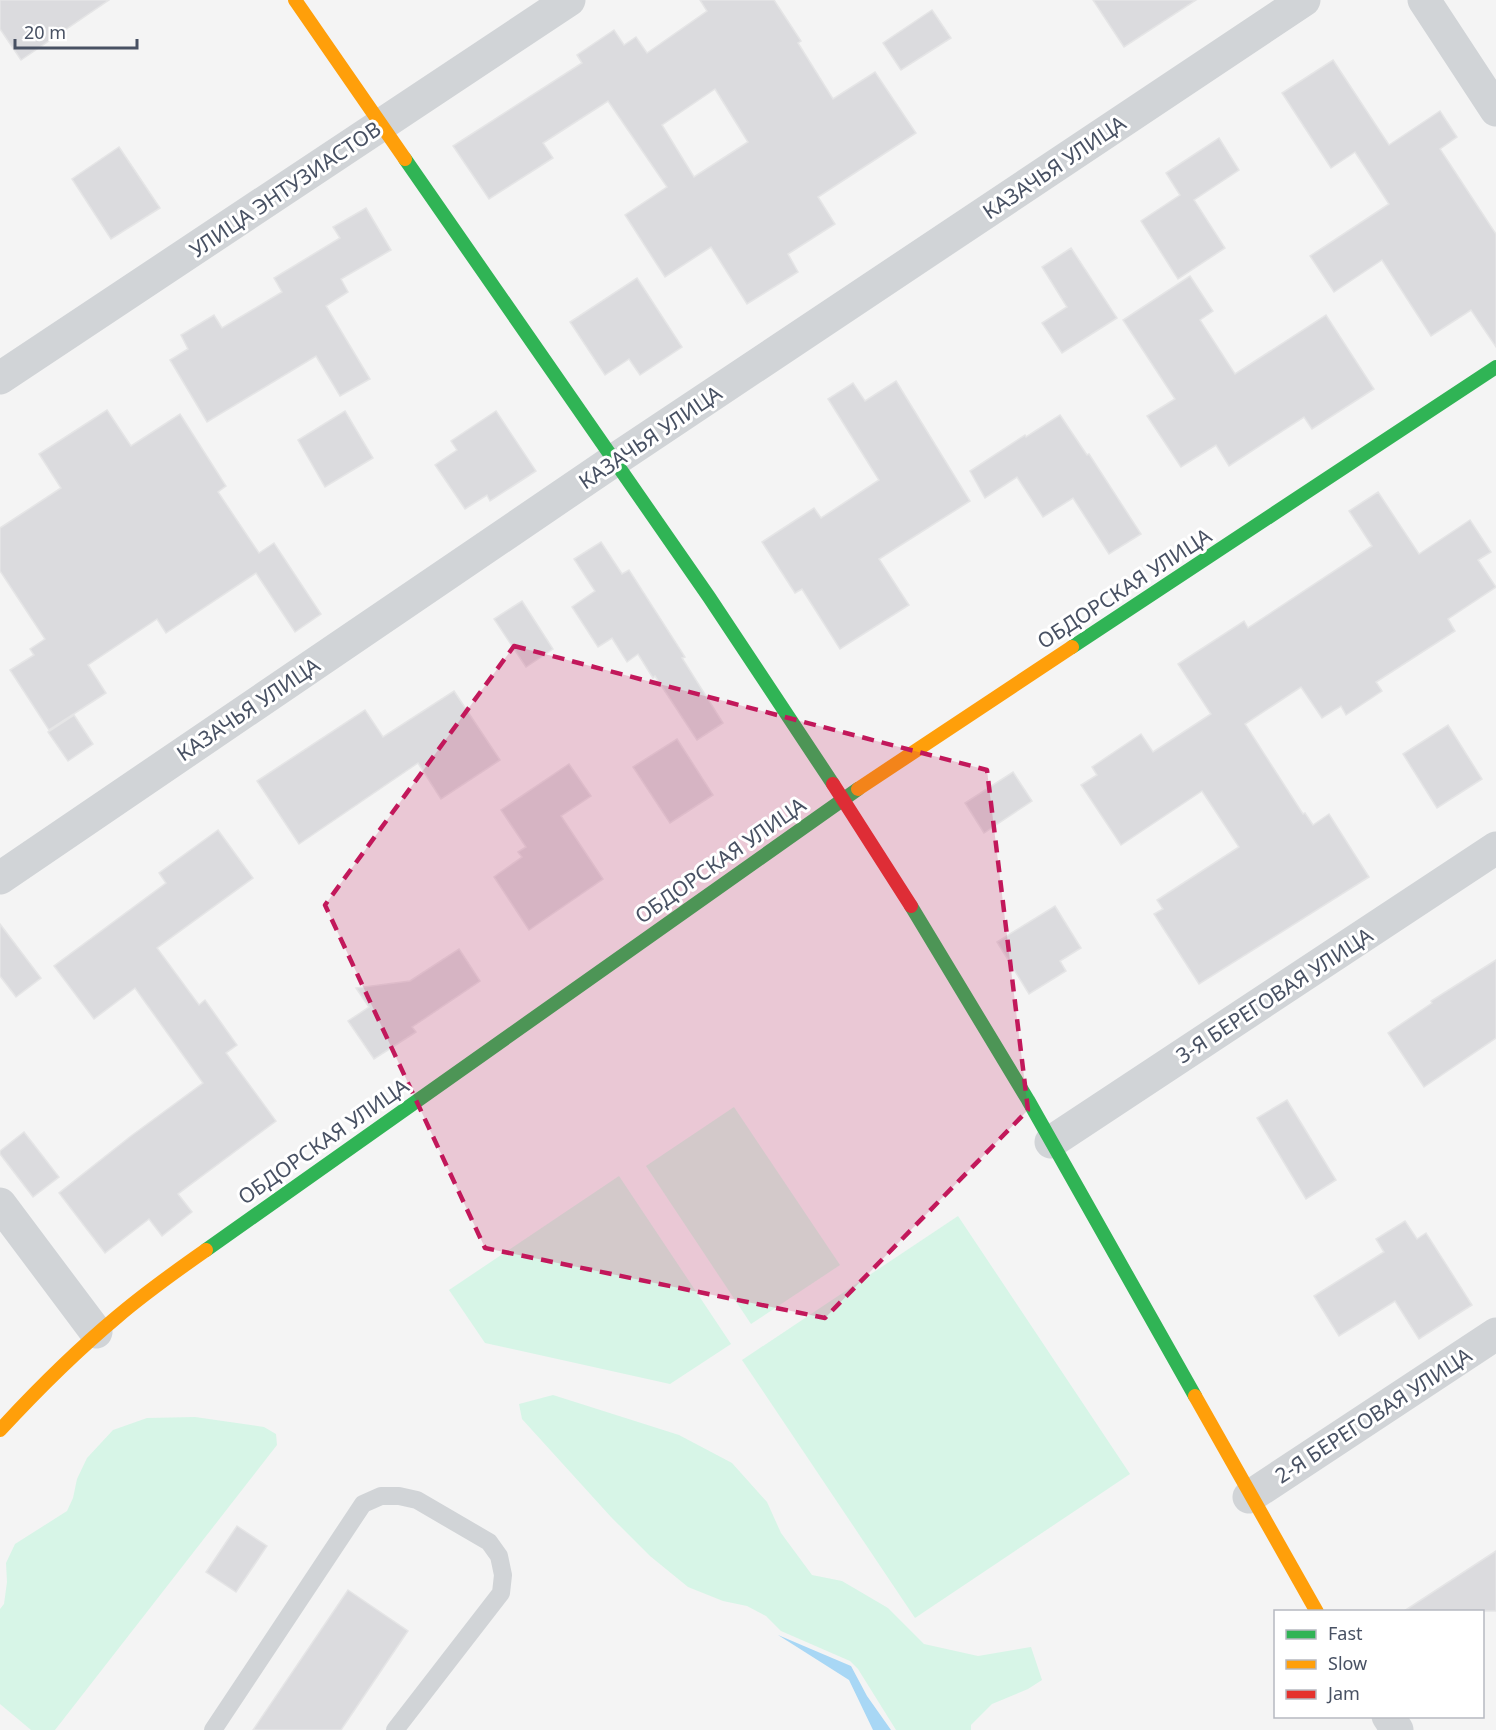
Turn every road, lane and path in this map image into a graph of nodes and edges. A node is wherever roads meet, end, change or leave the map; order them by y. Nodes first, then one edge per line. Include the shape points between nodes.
1 (295, 0) edge
2 (569, 0) edge
3 (1304, 0) edge
4 (1424, 0) edge
5 (1496, 111) edge
6 (380, 126) junction
7 (1496, 367) edge
8 (0, 378) edge
9 (616, 459) junction
10 (843, 799) junction
11 (1496, 848) edge
12 (0, 878) edge
13 (1052, 1142) junction
14 (0, 1204) edge
15 (96, 1332) junction
16 (1496, 1334) edge
17 (0, 1430) edge
18 (1249, 1497) junction
19 (1316, 1610) edge
20 (213, 1730) edge
21 (395, 1730) edge

1 - 6 street
2 - 6 street, УЛИЦА ЭНТУЗИАСТОВ
3 - 9 street, КАЗАЧЬЯ УЛИЦА
4 - 5 street
6 - 8 street, УЛИЦА ЭНТУЗИАСТОВ
6 - 9 street
7 - 10 street, ОБДОРСКАЯ УЛИЦА
9 - 10 street
9 - 12 street, КАЗАЧЬЯ УЛИЦА
10 - 13 street
10 - 15 street, ОБДОРСКАЯ УЛИЦА via 167,1277
11 - 13 street, 3-Я БЕРЕГОВАЯ УЛИЦА
13 - 18 street
14 - 15 street
15 - 17 street, ОБДОРСКАЯ УЛИЦА
16 - 18 street, 2-Я БЕРЕГОВАЯ УЛИЦА
18 - 19 street
20 - 21 lane via 363,1504 381,1496 399,1496 417,1500 489,1542 499,1556 503,1575 501,1593

